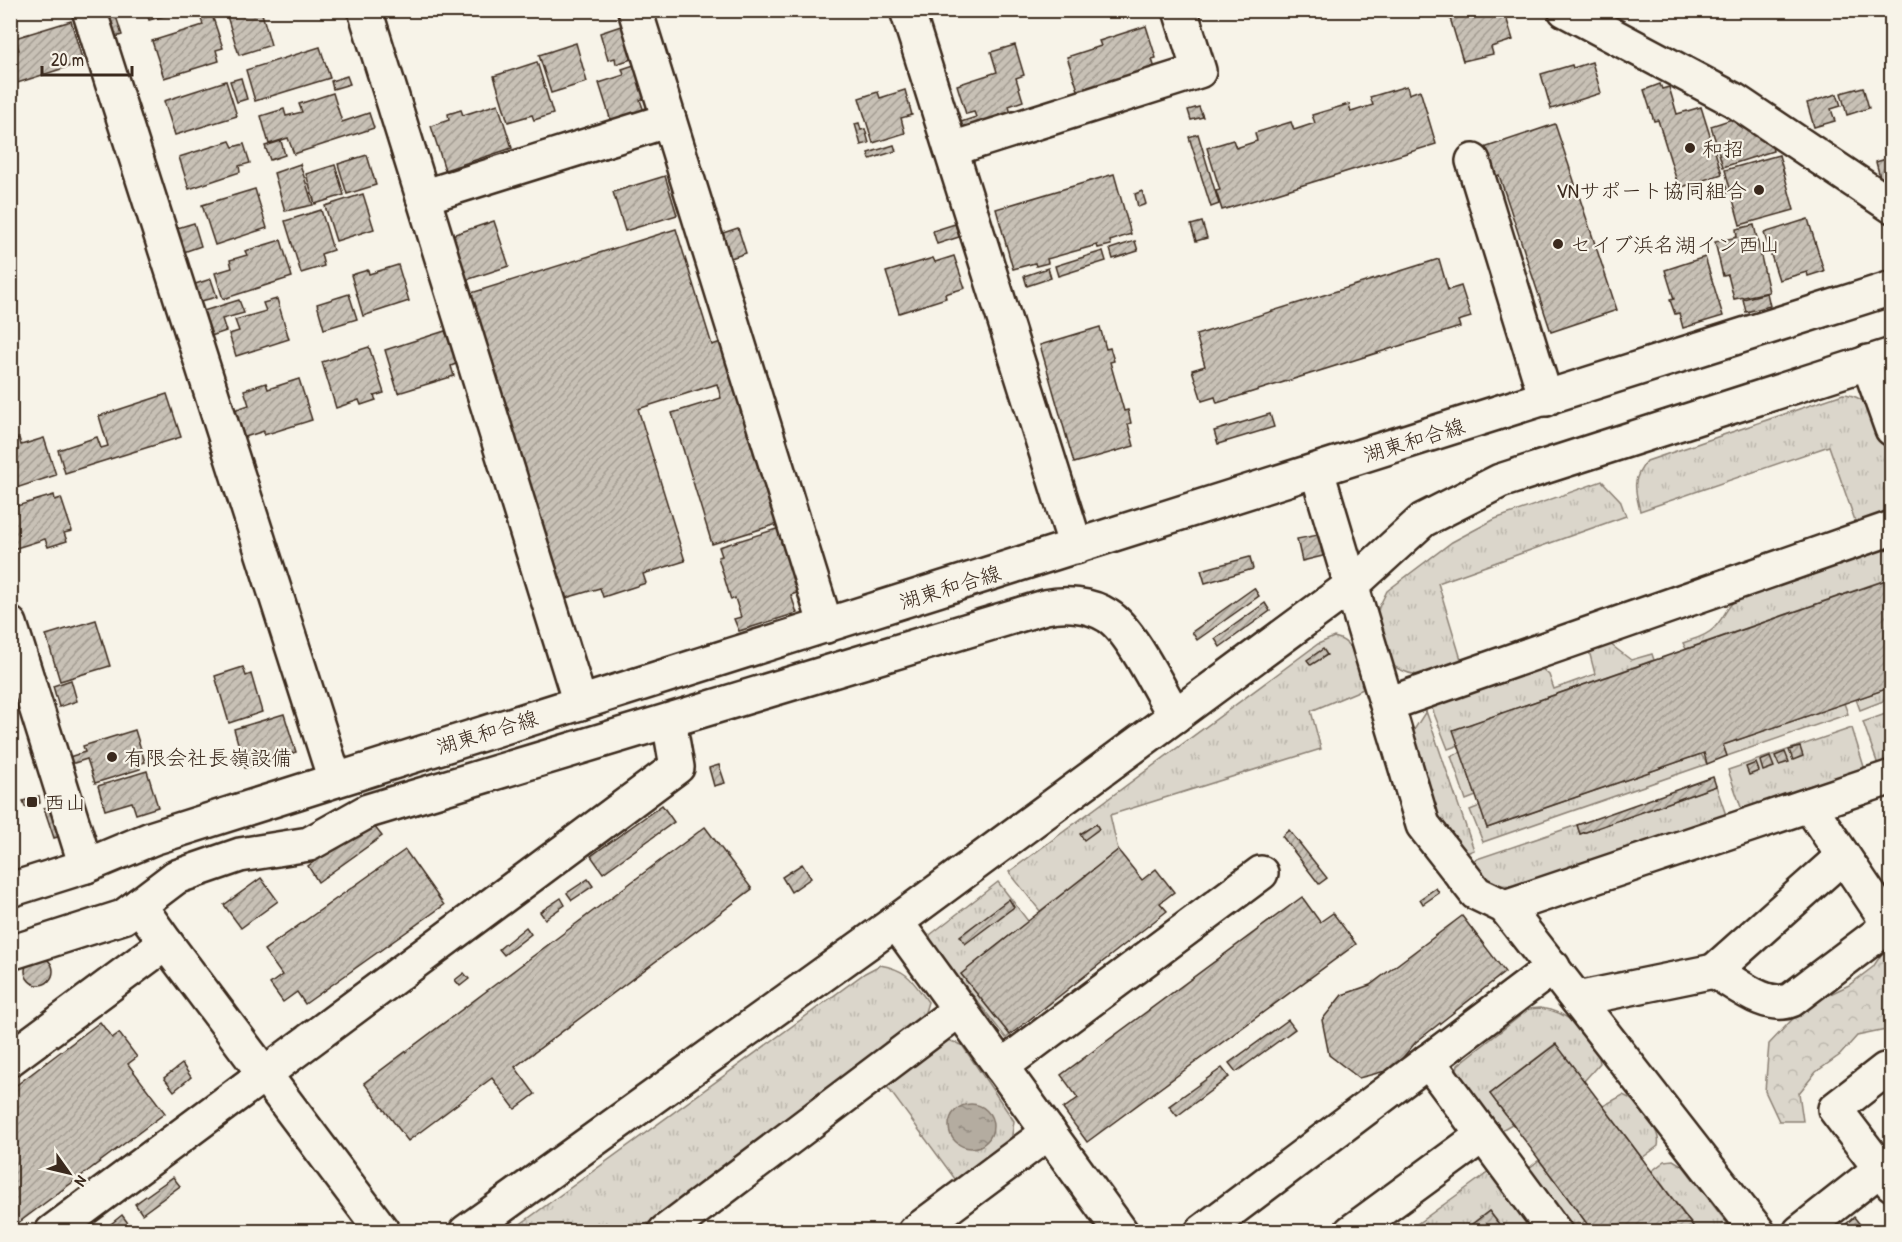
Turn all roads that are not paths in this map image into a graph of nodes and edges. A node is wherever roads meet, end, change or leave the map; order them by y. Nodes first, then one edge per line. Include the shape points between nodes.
1 (89, 10) edge
2 (365, 10) edge
3 (636, 10) edge
4 (907, 10) edge
5 (1180, 10) edge
6 (1565, 10) edge
7 (669, 120) junction
8 (952, 149) junction
9 (1473, 161) dead end
10 (423, 197) junction
11 (1892, 206) edge
12 (1892, 288) edge
13 (1880, 359) edge
14 (1546, 399) junction
15 (1892, 429) edge
16 (1317, 471) junction
17 (1892, 528) edge
18 (1076, 547) junction
19 (1352, 585) junction
20 (10, 624) edge
21 (826, 626) junction
22 (580, 703) junction
23 (1388, 704) junction
24 (1174, 716) junction
25 (669, 720) junction
26 (1892, 777) edge
27 (335, 780) junction
28 (1809, 805) junction
29 (1843, 856) junction
30 (86, 866) junction
31 (1261, 873) dead end
32 (10, 890) edge
33 (139, 905) junction
34 (1505, 907) junction
35 (896, 922) junction
36 (166, 943) junction
37 (10, 953) edge
38 (1552, 967) junction
39 (1714, 971) junction
40 (1577, 999) junction
41 (960, 1009) junction
42 (10, 1059) edge
43 (1428, 1061) junction
44 (1001, 1066) junction
45 (264, 1074) junction
46 (1892, 1078) edge
47 (1049, 1132) junction
48 (1483, 1135) junction
49 (1886, 1177) edge
50 (478, 1228) edge
51 (52, 1232) edge
52 (383, 1232) edge
53 (665, 1232) edge
54 (915, 1232) edge
55 (1121, 1232) edge
56 (1202, 1232) edge
57 (1351, 1232) edge
58 (1555, 1232) edge
59 (1758, 1232) edge
60 (1800, 1232) edge

1 - 27 street
2 - 10 street
3 - 7 street
4 - 8 street
5 - 8 street via 1199,71
6 - 11 street via 1734,100
7 - 10 street
7 - 21 street
8 - 18 street
9 - 14 street
10 - 22 street
12 - 14 street, 湖東和合線
13 - 15 street
13 - 19 street via 1500,481 1423,520
14 - 16 street, 湖東和合線
16 - 18 street, 湖東和合線
16 - 19 street
17 - 23 street
18 - 21 street, 湖東和合線
19 - 23 street
19 - 24 street
20 - 30 street
21 - 22 street, 湖東和合線
22 - 27 street, 湖東和合線
23 - 34 street via 1423,825 1476,893
24 - 25 street via 1126,634 1108,616 1063,603
24 - 35 street
25 - 33 street via 368,812 309,844 240,855 176,877
25 - 45 street via 677,767
26 - 28 street
27 - 30 street, 湖東和合線 via 153,838
28 - 29 street
28 - 34 street
29 - 39 street
29 - 39 street via 1881,912 1885,924 1878,934 1781,1004 1767,1002
30 - 32 street, 湖東和合線
31 - 44 street
33 - 36 street
33 - 37 street via 123,917
34 - 38 street
35 - 41 street
35 - 50 street
36 - 42 street
36 - 45 street
38 - 40 street
38 - 43 street
39 - 40 street
40 - 59 street
41 - 44 street
41 - 53 street
43 - 48 street
43 - 56 street
44 - 47 street
45 - 51 street
45 - 52 street
46 - 49 street via 1885,1070 1835,1109
47 - 54 street
47 - 55 street
48 - 57 street
48 - 58 street
49 - 60 street

